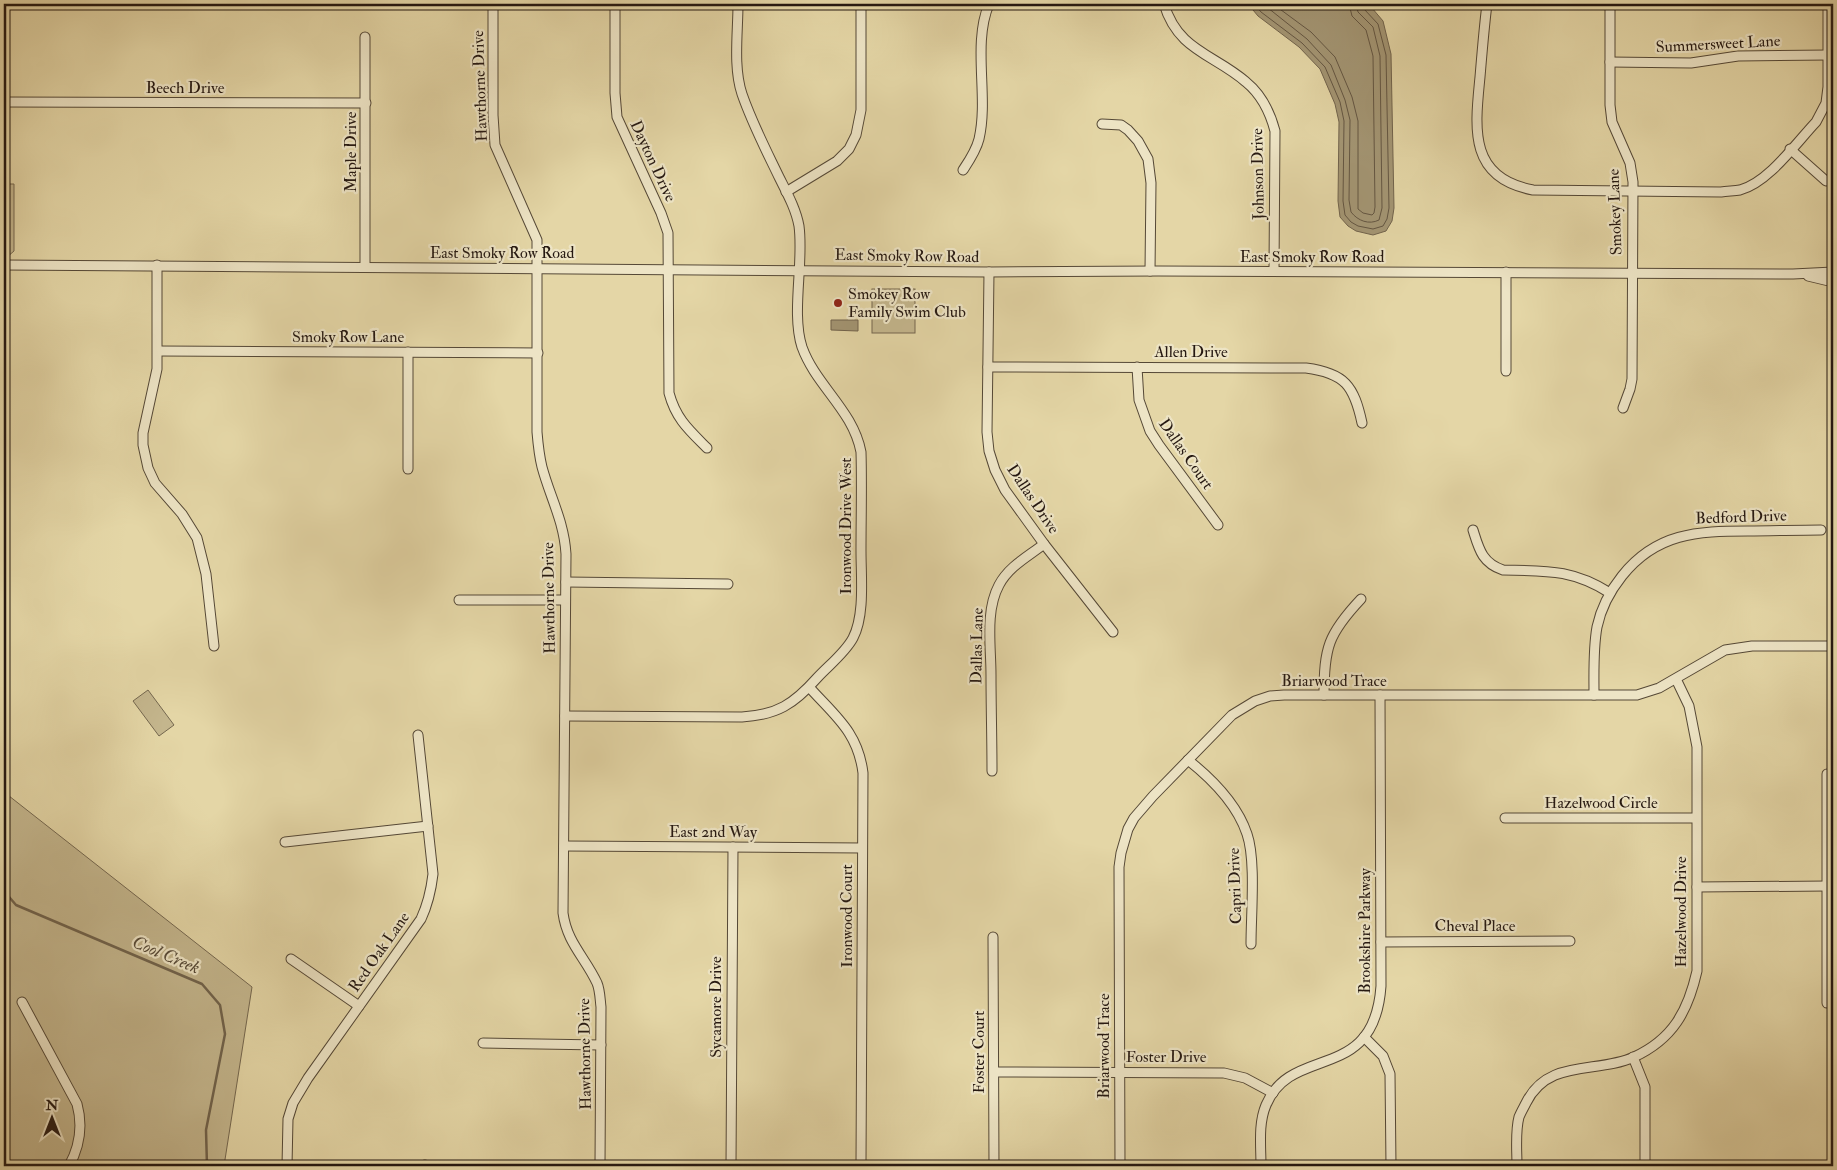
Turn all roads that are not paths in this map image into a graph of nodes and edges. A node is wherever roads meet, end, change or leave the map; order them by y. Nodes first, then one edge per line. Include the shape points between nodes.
1 (493, 4) edge
2 (615, 4) edge
3 (738, 4) edge
4 (861, 4) edge
5 (989, 4) edge
6 (1164, 4) edge
7 (1486, 4) edge
8 (1610, 4) edge
9 (1828, 4) edge
10 (365, 37) dead end
11 (1828, 55) junction
12 (1610, 62) junction
13 (4, 102) edge
14 (366, 103) junction
15 (1102, 124) dead end
16 (1790, 149) junction
17 (963, 170) dead end
18 (1826, 181) dead end
19 (1633, 191) junction
20 (786, 192) junction
21 (4, 260) edge
22 (20, 264) junction
23 (4, 265) edge
24 (157, 265) junction
25 (365, 267) junction
26 (538, 268) junction
27 (668, 269) junction
28 (798, 270) junction
29 (1150, 271) junction
30 (989, 272) junction
31 (1274, 272) junction
32 (1506, 272) junction
33 (1833, 272) edge
34 (1632, 273) junction
35 (1794, 274) junction
36 (1833, 282) edge
37 (158, 350) junction
38 (408, 352) junction
39 (538, 353) junction
40 (1137, 366) junction
41 (988, 367) junction
42 (1506, 371) dead end
43 (1624, 408) dead end
44 (1362, 423) dead end
45 (707, 448) dead end
46 (408, 469) dead end
47 (1218, 524) dead end
48 (1473, 530) dead end
49 (1820, 530) dead end
50 (1044, 544) junction
51 (566, 582) junction
52 (728, 584) dead end
53 (1610, 593) junction
54 (1361, 599) dead end
55 (459, 600) dead end
56 (565, 600) junction
57 (1113, 632) dead end
58 (214, 646) dead end
59 (1833, 646) edge
60 (1676, 678) junction
61 (809, 687) junction
62 (1324, 695) junction
63 (1380, 695) junction
64 (1594, 695) junction
65 (565, 716) junction
66 (418, 735) dead end
67 (1188, 760) junction
68 (992, 771) dead end
69 (1827, 774) dead end
70 (1505, 818) dead end
71 (1696, 818) junction
72 (428, 826) junction
73 (285, 842) dead end
74 (564, 846) junction
75 (733, 847) junction
76 (862, 848) junction
77 (1827, 886) junction
78 (1697, 887) junction
79 (993, 937) dead end
80 (1570, 941) dead end
81 (1381, 942) junction
82 (1251, 944) dead end
83 (291, 959) dead end
84 (22, 1002) dead end
85 (1827, 1003) dead end
86 (360, 1006) junction
87 (1364, 1038) junction
88 (483, 1043) dead end
89 (601, 1045) junction
90 (1633, 1057) junction
91 (994, 1072) junction
92 (1119, 1072) junction
93 (1273, 1093) junction
94 (862, 1163) dead end
95 (69, 1166) edge
96 (287, 1166) edge
97 (600, 1166) edge
98 (731, 1166) edge
99 (994, 1166) edge
100 (1120, 1166) edge
101 (1261, 1166) edge
102 (1391, 1166) edge
103 (1517, 1166) edge
104 (1646, 1166) edge

1 - 26 street, Hawthorne Drive via 495,145 535,233
2 - 27 street, Dayton Drive via 617,118 666,226
3 - 20 street, Ironwood Drive West via 738,68 742,93
4 - 20 street via 861,110 856,135 837,161
5 - 17 street via 983,22 981,128 974,152
6 - 31 street, Johnson Drive via 1180,36 1246,81 1272,118 1275,131
7 - 19 street via 1476,125 1478,145 1488,164 1502,178 1521,188
8 - 12 street, Smokey Lane
9 - 11 street
10 - 14 street, Maple Drive
11 - 12 street, Summersweet Lane via 1738,56 1690,63
11 - 16 street via 1826,103 1816,122
12 - 19 street, Smokey Lane via 1612,122 1630,163
13 - 14 street, Beech Drive
14 - 25 street, Maple Drive
15 - 29 street via 1128,130 1148,159 1151,183
16 - 18 street
16 - 19 street via 1760,180 1738,190
19 - 34 street, Smokey Lane
20 - 28 street, Ironwood Drive West via 798,226
21 - 22 street, East Smoky Row Road
22 - 23 street, East Smoky Row Road
22 - 24 street, East Smoky Row Road
24 - 25 street, East Smoky Row Road
24 - 37 street
25 - 26 street, East Smoky Row Road
26 - 27 street, East Smoky Row Road
26 - 39 street, Hawthorne Drive
27 - 28 street, East Smoky Row Road
27 - 45 street, Dayton Drive via 669,393 673,408 683,424
28 - 30 street, East Smoky Row Road
28 - 61 street, Ironwood Drive West via 802,348 850,421 861,452 860,614 853,638
29 - 30 street, East Smoky Row Road
29 - 31 street, East Smoky Row Road
30 - 41 street, Dallas Drive
31 - 32 street, East Smoky Row Road
32 - 34 street, East Smoky Row Road
32 - 42 street
33 - 35 street
34 - 35 street, East Smoky Row Road
34 - 43 street, Smokey Lane via 1632,379
35 - 36 street
37 - 38 street, Smoky Row Lane
37 - 58 street via 143,433 145,457 155,483 182,514 197,538 206,574
38 - 39 street, Smoky Row Lane
38 - 46 street
39 - 51 street, Hawthorne Drive via 539,451 565,540
40 - 41 street, Allen Drive
40 - 44 street, Allen Drive via 1322,370 1349,387 1357,400
40 - 47 street, Dallas Court via 1139,400 1150,431
41 - 50 street, Dallas Drive via 987,432 991,458 1005,490
48 - 53 street via 1485,560 1497,568 1557,572 1587,580
49 - 53 street, Bedford Drive via 1707,531 1666,540 1628,568
50 - 57 street, Dallas Drive
50 - 68 street, Dallas Lane via 1012,568 999,585 992,603
51 - 52 street
51 - 56 street, Hawthorne Drive
53 - 64 street, Bedford Drive via 1595,638
54 - 62 street via 1340,622 1331,640 1325,664
55 - 56 street
56 - 65 street, Hawthorne Drive
59 - 60 street, Briarwood Trace via 1752,646 1724,650
60 - 64 street, Briarwood Trace via 1636,695
60 - 71 street, Hazelwood Drive via 1694,726 1697,747
61 - 65 street, Ironwood Drive West via 791,702 762,716
61 - 76 street, Ironwood Court via 849,730 858,749 863,773
62 - 63 street, Briarwood Trace
62 - 67 street, Briarwood Trace via 1270,696 1255,701 1232,715
63 - 64 street, Briarwood Trace
63 - 81 street, Brookshire Parkway
65 - 74 street, Hawthorne Drive
66 - 72 street, Red Oak Lane
67 - 82 street, Capri Drive via 1236,809 1247,833 1251,866
67 - 92 street, Briarwood Trace via 1134,818 1121,853
69 - 77 street
70 - 71 street, Hazelwood Circle
71 - 78 street, Hazelwood Drive
72 - 73 street
72 - 86 street, Red Oak Lane via 433,874 427,907
74 - 75 street, East 2nd Way
74 - 89 street, Hawthorne Drive via 565,926 598,986
75 - 76 street, East 2nd Way
75 - 98 street, Sycamore Drive
76 - 94 street, Ironwood Court
77 - 78 street
77 - 85 street
78 - 90 street, Hazelwood Drive via 1697,971 1688,1002 1678,1022 1663,1038
79 - 91 street, Foster Court
80 - 81 street, Cheval Place
81 - 87 street, Brookshire Parkway via 1380,1000
83 - 86 street
84 - 95 street via 77,1104 81,1119 80,1137
86 - 96 street, Red Oak Lane via 293,1103 288,1118
87 - 93 street, Brookshire Parkway via 1343,1056 1292,1075
87 - 102 street via 1383,1056 1390,1074
88 - 89 street
89 - 97 street, Hawthorne Drive
90 - 103 street, Hazelwood Drive via 1564,1072 1544,1080 1529,1097 1519,1116
90 - 104 street via 1645,1087
91 - 92 street, Foster Drive
91 - 99 street, Foster Court
92 - 93 street, Foster Drive via 1224,1073 1245,1078
92 - 100 street, Briarwood Trace
93 - 101 street, Brookshire Parkway via 1262,1117

